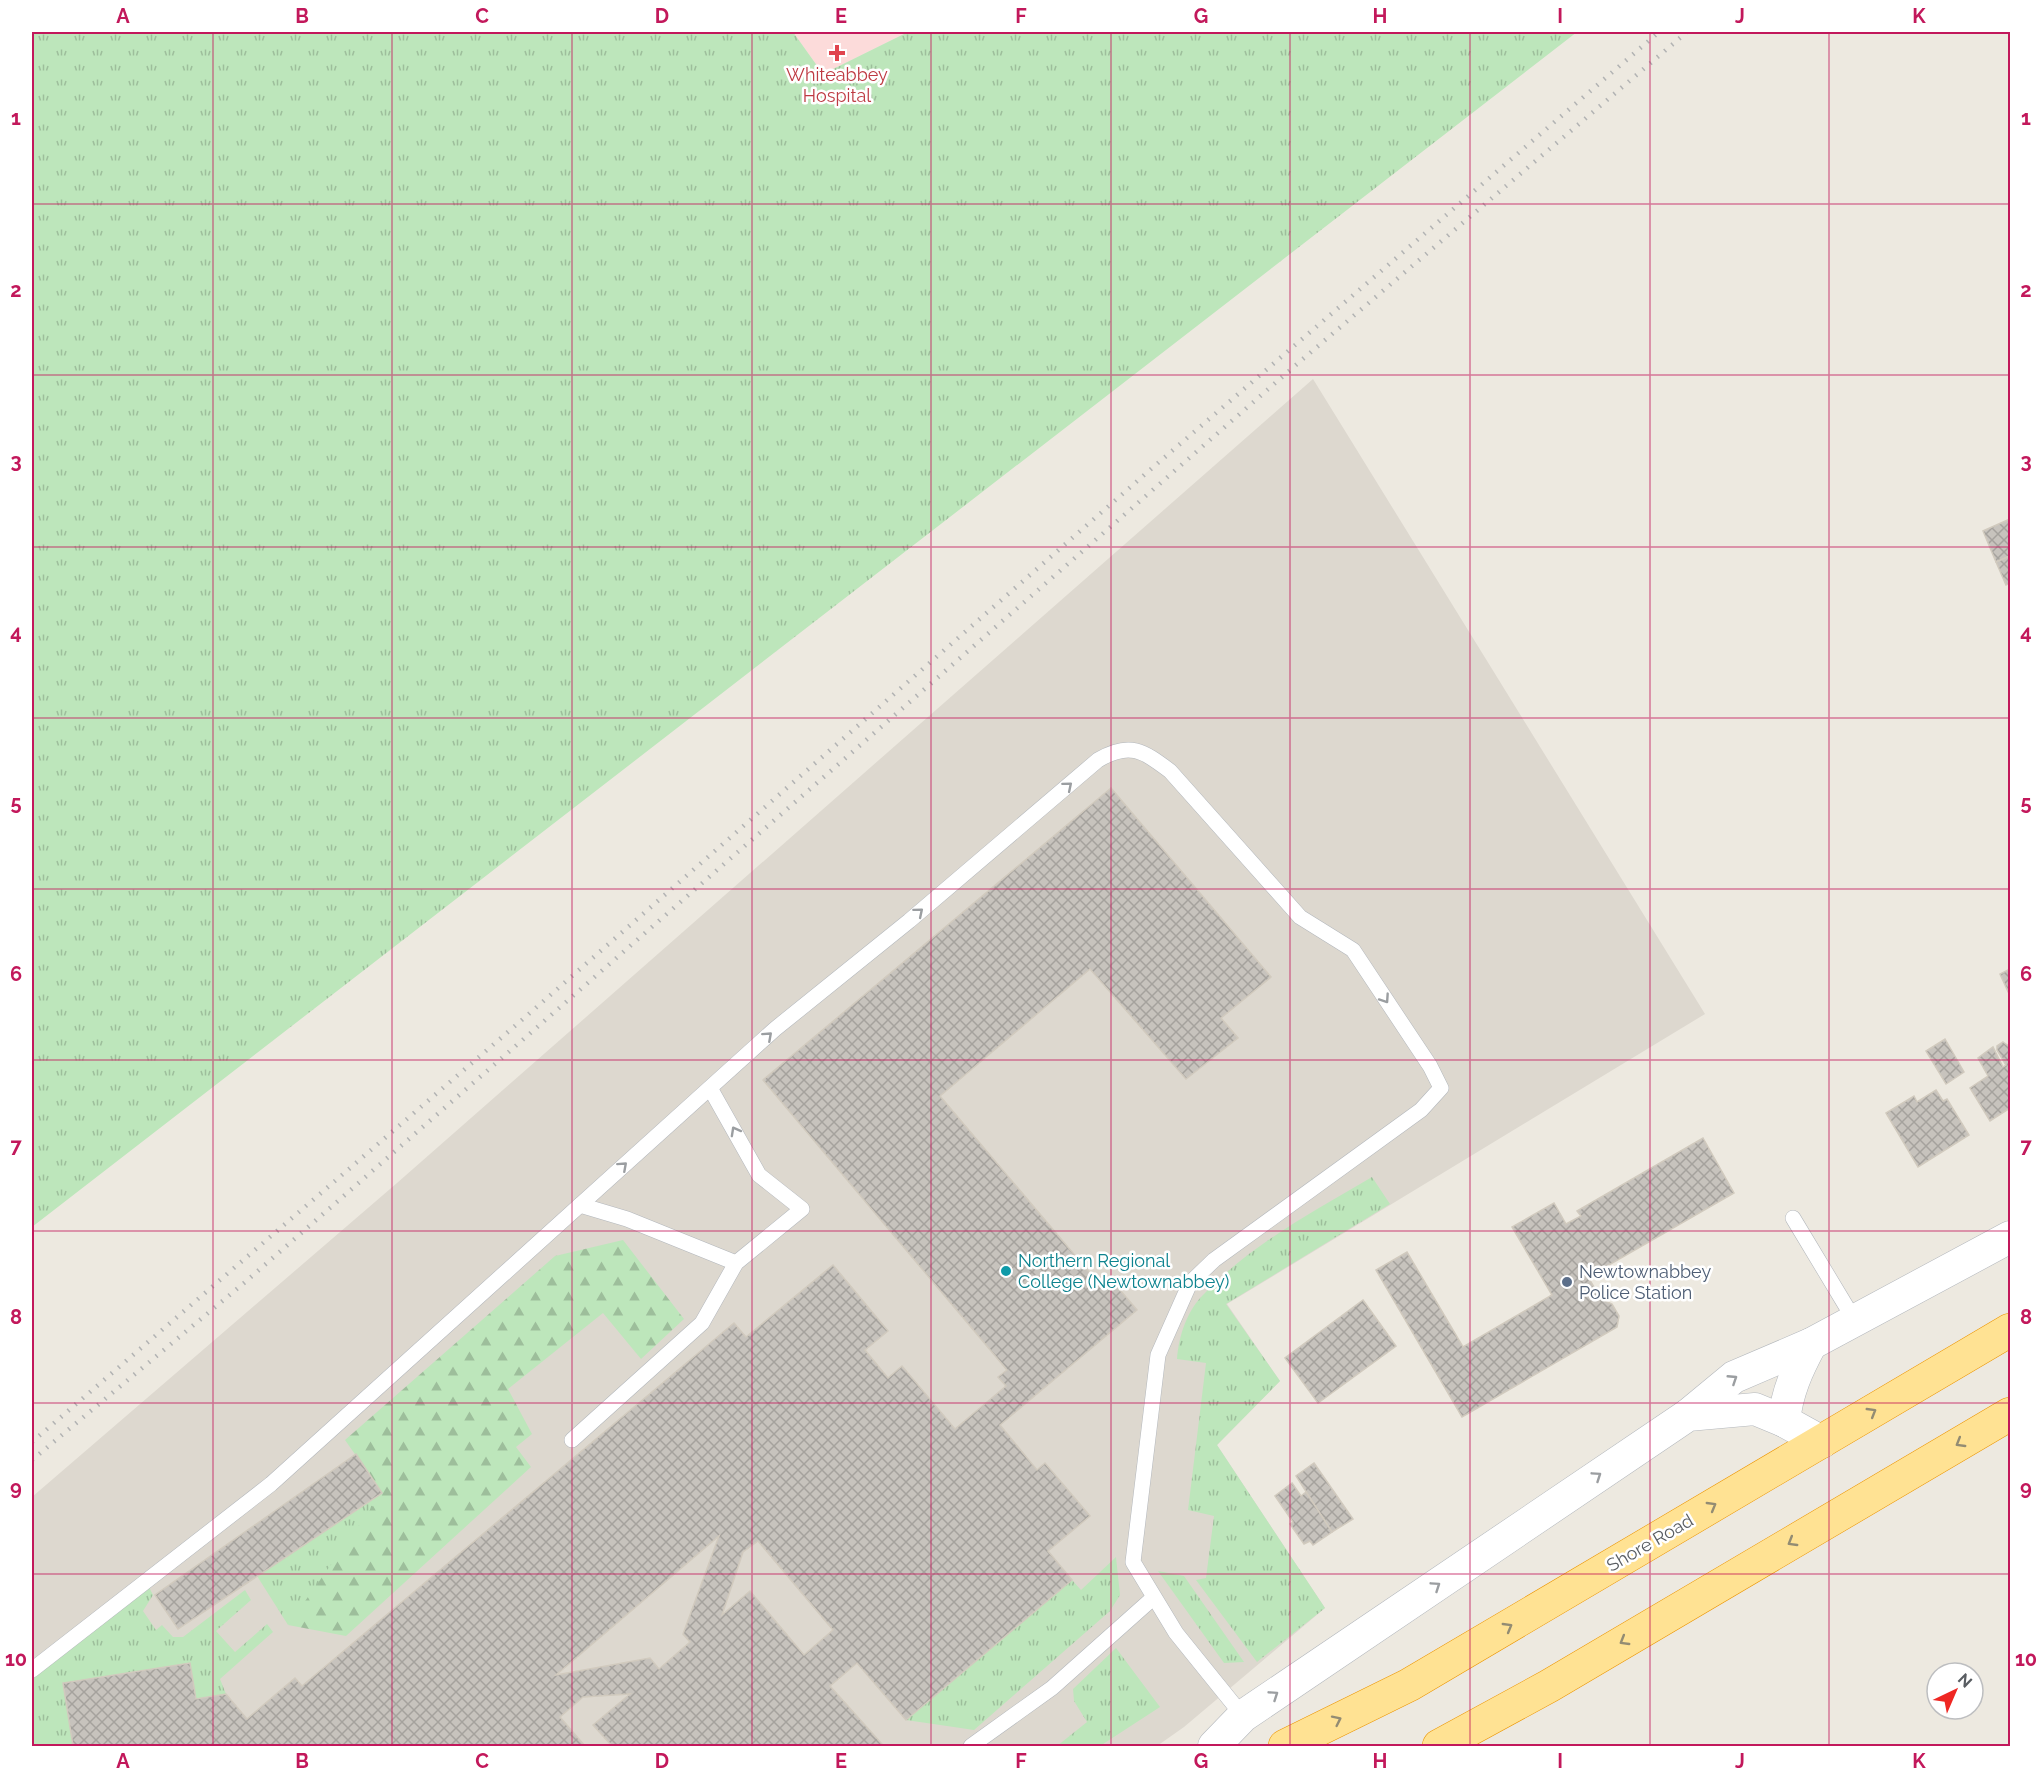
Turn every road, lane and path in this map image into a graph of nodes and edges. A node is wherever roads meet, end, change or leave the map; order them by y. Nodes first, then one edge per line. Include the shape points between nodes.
1 (710, 1088) junction
2 (580, 1205) junction
3 (1793, 1218) dead end
4 (2010, 1237) edge
5 (736, 1263) junction
6 (1854, 1320) junction
7 (2010, 1330) edge
8 (1811, 1344) junction
9 (2010, 1414) edge
10 (1688, 1415) junction
11 (1784, 1421) junction
12 (572, 1440) dead end
13 (1822, 1442) junction
14 (1153, 1598) junction
15 (32, 1670) edge
16 (1243, 1716) junction
17 (971, 1746) edge
18 (1214, 1746) edge
19 (1285, 1746) edge
20 (1439, 1746) edge

2 -> 1 lane
5 -> 1 lane via 802,1209 759,1175
1 -> 14 lane via 775,1029 1098,760 1115,750 1146,753 1170,771 1300,917 1353,950 1441,1088 1421,1110 1214,1260 1190,1283 1158,1355 1133,1562
2 - 5 lane via 627,1219
2 - 15 lane via 271,1484
3 - 6 lane
4 - 6 street
5 - 12 lane via 702,1323
6 - 8 street
13 -> 7 highway, Shore Road
10 -> 8 street via 1734,1377
8 - 11 street via 1794,1376
9 -> 20 highway via 1549,1686
10 - 11 street via 1755,1409
16 -> 10 street
11 - 13 street
19 -> 13 highway, Shore Road via 1409,1685
14 - 16 lane
14 - 17 lane via 1052,1688
16 - 18 street

